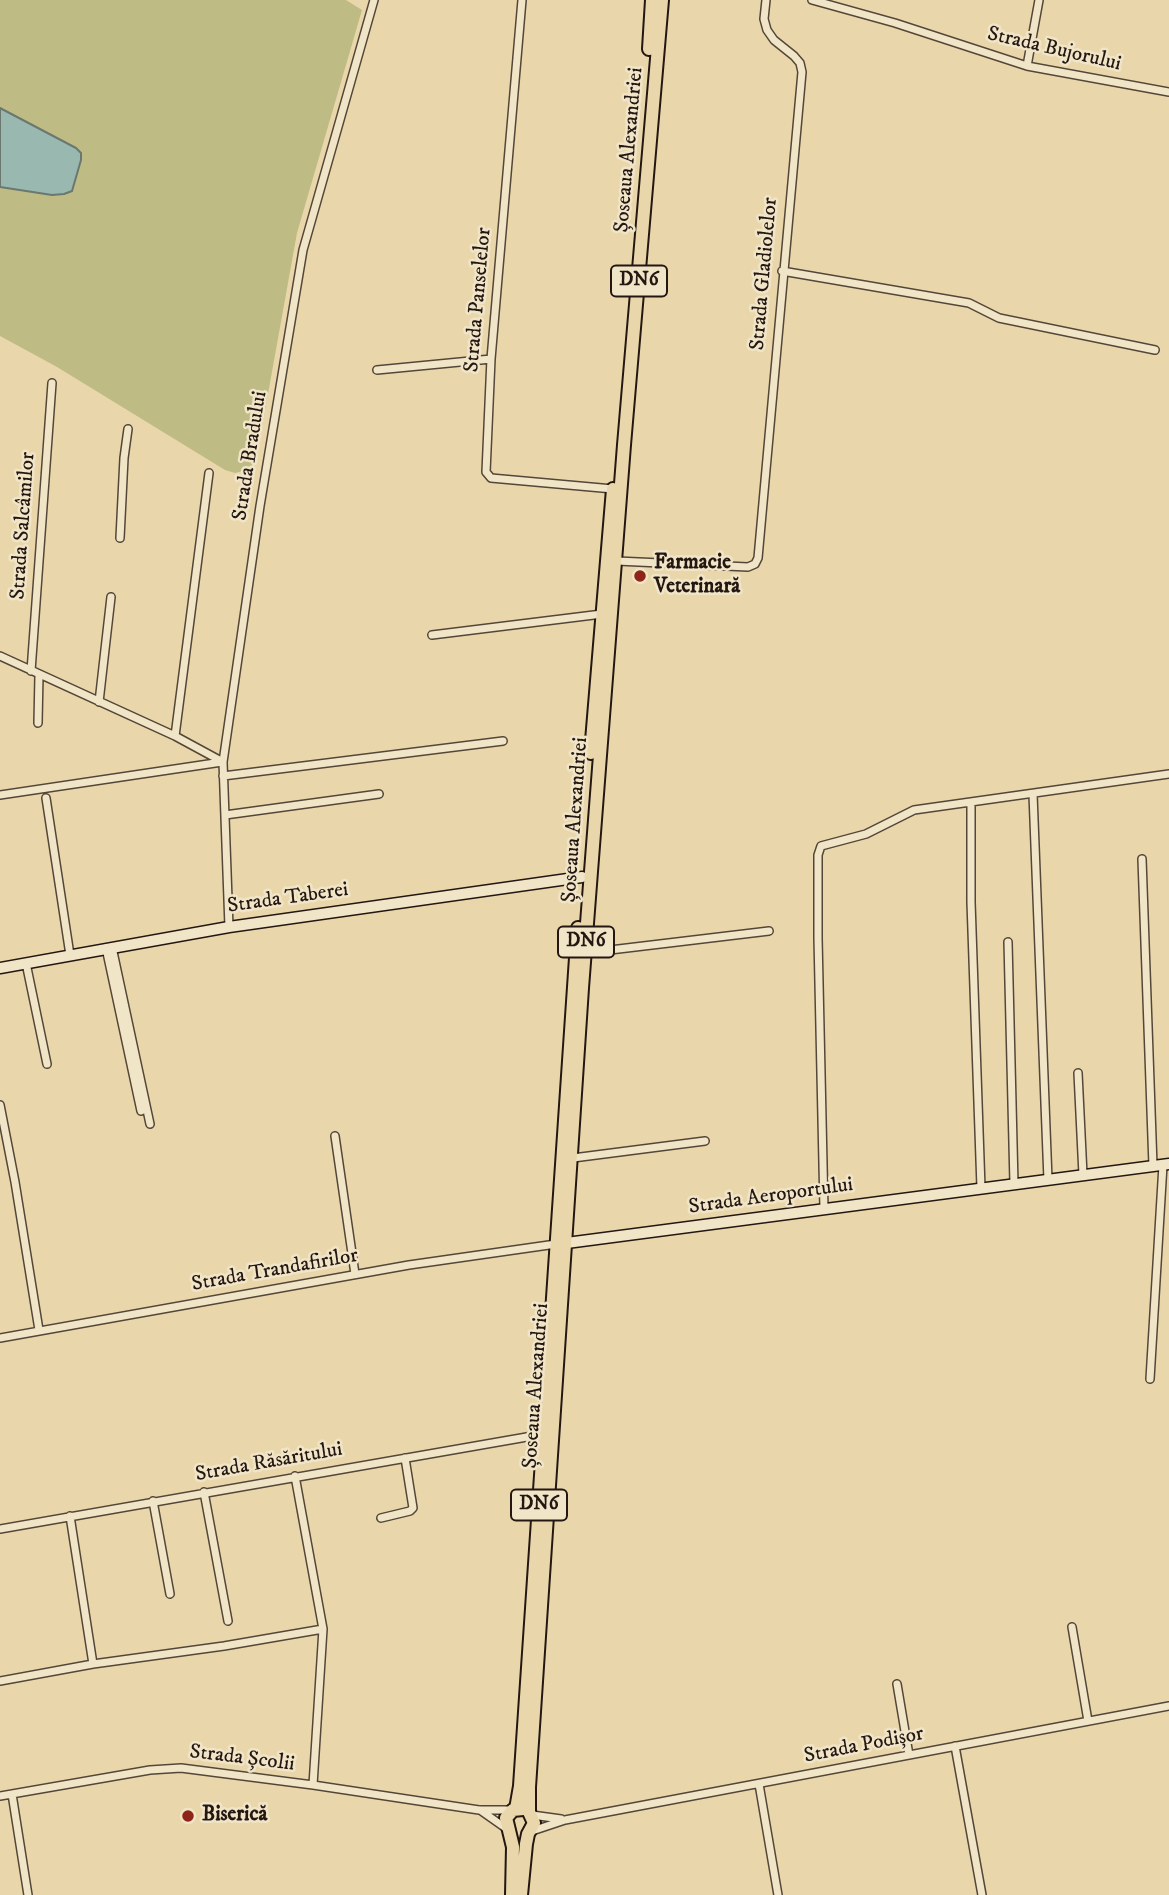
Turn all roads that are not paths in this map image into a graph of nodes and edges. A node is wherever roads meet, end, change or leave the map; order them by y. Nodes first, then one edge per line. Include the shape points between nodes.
1 (374, 0) edge
2 (522, 0) edge
3 (652, 0) edge
4 (662, 0) edge
5 (766, 0) edge
6 (813, 0) edge
7 (1039, 0) edge
8 (1027, 66) junction
9 (1169, 92) edge
10 (782, 271) junction
11 (1155, 350) dead end
12 (491, 359) junction
13 (377, 370) dead end
14 (52, 383) dead end
15 (128, 429) dead end
16 (209, 473) dead end
17 (613, 489) junction
18 (120, 538) dead end
19 (617, 561) junction
20 (111, 597) dead end
21 (602, 614) junction
22 (432, 635) dead end
23 (0, 656) edge
24 (35, 673) junction
25 (99, 702) junction
26 (38, 723) dead end
27 (175, 736) junction
28 (503, 741) dead end
29 (223, 762) junction
30 (1169, 774) edge
31 (223, 776) junction
32 (379, 794) dead end
33 (1033, 794) junction
34 (0, 795) edge
35 (46, 798) dead end
36 (971, 802) junction
37 (225, 815) junction
38 (1142, 859) dead end
39 (582, 877) junction
40 (229, 927) junction
41 (769, 931) dead end
42 (1008, 942) dead end
43 (109, 948) junction
44 (585, 953) junction
45 (70, 955) junction
46 (26, 963) junction
47 (0, 968) edge
48 (47, 1064) dead end
49 (1078, 1073) dead end
50 (0, 1105) edge
51 (141, 1111) dead end
52 (150, 1124) dead end
53 (335, 1136) dead end
54 (705, 1141) dead end
55 (573, 1158) junction
56 (1162, 1165) edge
57 (1083, 1175) junction
58 (1048, 1180) junction
59 (1014, 1184) junction
60 (981, 1188) junction
61 (824, 1209) junction
62 (561, 1244) junction
63 (355, 1274) junction
64 (39, 1330) junction
65 (0, 1338) edge
66 (1150, 1379) dead end
67 (544, 1434) junction
68 (405, 1458) junction
69 (295, 1476) junction
70 (204, 1492) junction
71 (153, 1501) junction
72 (70, 1516) junction
73 (380, 1518) dead end
74 (0, 1529) edge
75 (170, 1594) dead end
76 (228, 1621) dead end
77 (1072, 1628) dead end
78 (323, 1629) junction
79 (93, 1664) junction
80 (0, 1681) edge
81 (897, 1684) dead end
82 (1169, 1706) edge
83 (1088, 1721) junction
84 (955, 1746) junction
85 (909, 1755) junction
86 (759, 1784) junction
87 (313, 1785) junction
88 (12, 1794) junction
89 (0, 1796) edge
90 (480, 1810) junction
91 (514, 1810) junction
92 (531, 1813) junction
93 (565, 1819) junction
94 (509, 1831) junction
95 (529, 1832) junction
96 (28, 1895) edge
97 (512, 1895) edge
98 (521, 1895) edge
99 (778, 1895) edge
100 (982, 1895) edge

1 - 29 street, Strada Bradului via 303,250
2 - 12 street, Strada Panselelor
3 - 17 highway, Șoseaua Alexandriei / DN6
4 - 19 highway, Șoseaua Alexandriei / DN6
5 - 10 street, Strada Gladiolelor via 767,30 800,63 802,72
6 - 8 street, Strada Bujorului
7 - 8 street
8 - 9 street, Strada Bujorului
10 - 11 street via 969,303 999,318
10 - 19 street, Strada Gladiolelor via 755,565
12 - 13 street
12 - 17 street, Strada Panselelor via 488,476
14 - 24 street, Strada Salcâmilor
15 - 18 street
16 - 27 street
17 - 21 highway, Șoseaua Alexandriei / DN6
19 - 44 highway, Șoseaua Alexandriei / DN6
20 - 25 street
21 - 22 street
21 - 39 highway, Șoseaua Alexandriei / DN6
23 - 24 street
24 - 25 street
24 - 26 street, Strada Salcâmilor
25 - 27 street
27 - 29 street
28 - 31 street
29 - 31 street, Strada Bradului
29 - 34 street
30 - 33 street
31 - 37 street, Strada Bradului
32 - 37 street
33 - 36 street
33 - 58 street
35 - 45 street
36 - 60 street
36 - 61 street via 914,810 819,850
37 - 40 street, Strada Bradului
38 - 56 street
39 - 40 street, Strada Taberei
39 - 62 highway, Șoseaua Alexandriei / DN6
40 - 43 street, Strada Taberei
41 - 44 street
42 - 59 street
43 - 45 street, Strada Taberei
43 - 51 street
43 - 52 street
44 - 55 highway, Șoseaua Alexandriei / DN6
45 - 46 street, Strada Taberei
46 - 47 street, Strada Taberei
46 - 48 street
49 - 57 street
50 - 64 street
53 - 63 street
54 - 55 street
55 - 62 highway, Șoseaua Alexandriei / DN6
56 - 57 street, Strada Aeroportului
56 - 66 street
57 - 58 street, Strada Aeroportului
58 - 59 street, Strada Aeroportului
59 - 60 street, Strada Aeroportului
60 - 61 street, Strada Aeroportului
61 - 62 street, Strada Aeroportului
62 - 63 street, Strada Trandafirilor
62 - 67 highway, Șoseaua Alexandriei / DN6
62 - 92 highway, Șoseaua Alexandriei / DN6
63 - 64 street, Strada Trandafirilor
64 - 65 street, Strada Trandafirilor
67 - 68 street, Strada Răsăritului
67 - 91 highway, Șoseaua Alexandriei / DN6 via 520,1786
68 - 69 street, Strada Răsăritului
68 - 73 street via 413,1508
69 - 70 street, Strada Răsăritului
69 - 78 street
70 - 71 street, Strada Răsăritului
70 - 76 street
71 - 72 street, Strada Răsăritului
71 - 75 street
72 - 74 street, Strada Răsăritului
72 - 79 street
77 - 83 street
78 - 79 street
78 - 87 street
79 - 80 street
81 - 85 street
82 - 83 street, Strada Podișor
83 - 84 street, Strada Podișor
84 - 85 street, Strada Podișor
84 - 100 street
85 - 86 street, Strada Podișor
86 - 93 street, Strada Podișor
86 - 99 street
87 - 88 street, Strada Școlii via 167,1769
87 - 90 street, Strada Școlii
88 - 89 street, Strada Școlii
88 - 96 street
90 - 91 street, Strada Școlii
90 - 94 street, Strada Școlii
91 - 92 highway
91 - 94 highway, Șoseaua Alexandriei / DN6 via 506,1818
92 - 93 street, Strada Podișor
92 - 95 highway, Șoseaua Alexandriei / DN6 via 534,1823
93 - 95 street, Strada Podișor
94 - 95 highway via 520,1836
94 - 97 highway, Șoseaua Alexandriei / DN6
95 - 98 highway, Șoseaua Alexandriei / DN6

